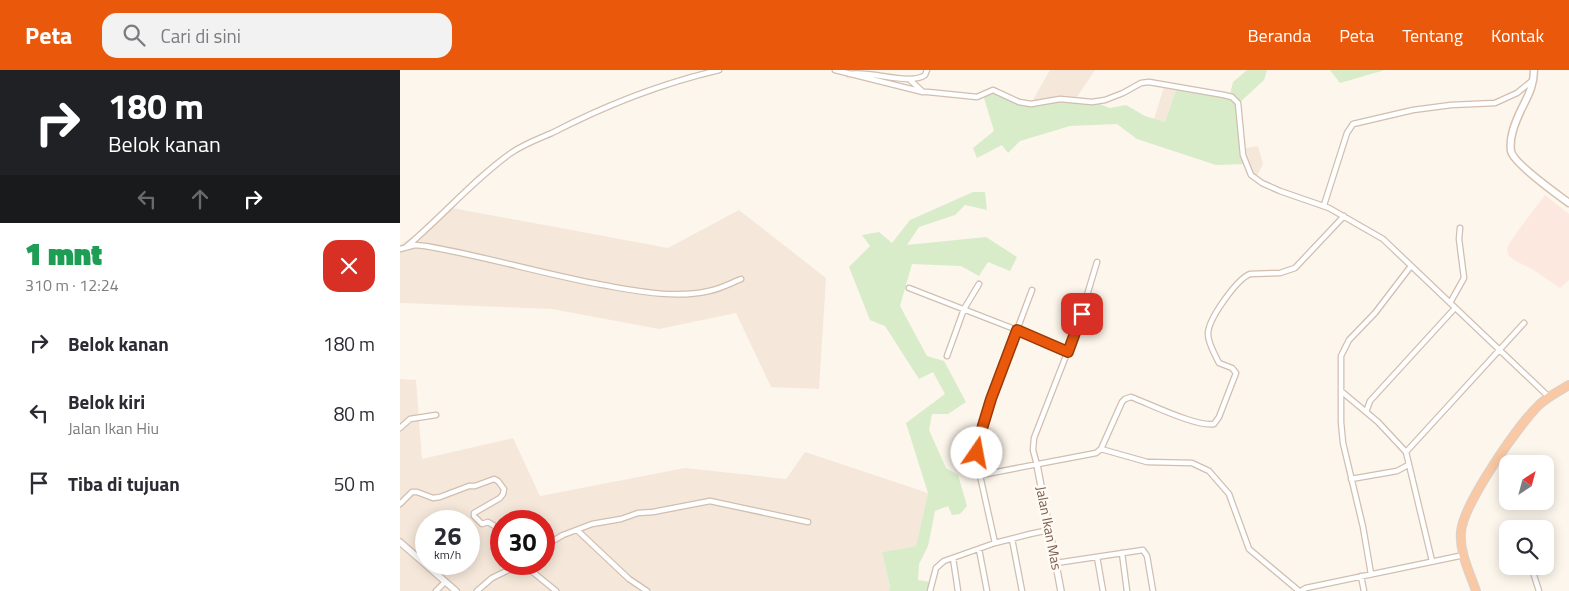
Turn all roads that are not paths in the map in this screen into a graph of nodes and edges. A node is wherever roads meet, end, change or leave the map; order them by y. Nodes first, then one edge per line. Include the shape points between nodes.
1 (719, 70) edge
2 (835, 70) edge
3 (926, 70) edge
4 (1534, 70) edge
5 (848, 74) junction
6 (1534, 78) junction
7 (909, 79) junction
8 (923, 92) junction
9 (1569, 203) edge
10 (1324, 206) junction
11 (1344, 216) junction
12 (1460, 228) dead end
13 (406, 247) junction
14 (400, 249) edge
15 (1097, 262) dead end
16 (1412, 266) junction
17 (741, 279) dead end
18 (980, 284) dead end
19 (909, 288) dead end
20 (1032, 290) dead end
21 (1450, 303) junction
22 (1456, 308) junction
23 (964, 309) junction
24 (1524, 323) dead end
25 (1017, 330) junction
26 (1499, 349) junction
27 (1068, 352) junction
28 (946, 356) dead end
29 (1569, 385) edge
30 (1341, 391) junction
31 (1549, 397) junction
32 (1366, 412) junction
33 (436, 415) dead end
34 (400, 428) edge
35 (1101, 449) junction
36 (1406, 452) junction
37 (1037, 465) junction
38 (1408, 465) junction
39 (1396, 471) junction
40 (981, 475) junction
41 (1410, 475) junction
42 (1351, 479) junction
43 (400, 504) edge
44 (808, 522) dead end
45 (490, 523) edge
46 (577, 530) junction
47 (1049, 530) junction
48 (1012, 539) junction
49 (555, 540) edge
50 (400, 542) edge
51 (995, 544) junction
52 (979, 549) junction
53 (1122, 554) junction
54 (1464, 555) junction
55 (1097, 557) junction
56 (953, 558) junction
57 (1432, 561) junction
58 (1056, 563) junction
59 (1370, 574) junction
60 (498, 575) edge
61 (536, 575) edge
62 (1533, 575) edge
63 (1361, 576) junction
64 (445, 582) junction
65 (1303, 590) edge
66 (436, 591) edge
67 (456, 591) edge
68 (477, 591) edge
69 (556, 591) edge
70 (647, 591) edge
71 (930, 591) edge
72 (958, 591) edge
73 (987, 591) edge
74 (1022, 591) edge
75 (1061, 591) edge
76 (1103, 591) edge
77 (1127, 591) edge
78 (1153, 591) edge
79 (1364, 591) edge
80 (1476, 591) edge
81 (1539, 591) edge

1 - 13 street via 657,86 524,145 487,173
2 - 5 street
3 - 7 street via 922,77
4 - 6 main road
5 - 7 street via 868,72
5 - 8 street
6 - 9 main road via 1513,128 1511,151 1524,167
6 - 10 street via 1517,93 1496,103 1413,110 1353,124 1346,133
7 - 8 street
8 - 10 street via 977,97 993,90 1031,104 1060,99 1092,102 1149,82 1224,95 1238,103 1244,154 1251,174 1272,188
10 - 11 street
11 - 16 street via 1383,238
11 - 35 street via 1295,268 1285,273 1245,276 1215,316 1208,333 1210,340 1219,363 1236,373 1217,422 1207,425 1131,397 1122,402
12 - 21 street via 1464,278
13 - 14 street
13 - 17 street via 434,247 629,290 687,294 710,291
15 - 27 street
16 - 21 street
16 - 30 street via 1345,346 1341,356
18 - 23 street
19 - 23 street
20 - 25 street
21 - 22 street
22 - 26 street
22 - 32 street via 1368,404
23 - 25 street
23 - 28 street
24 - 26 street
25 - 27 street
25 - 40 street via 978,442 977,462
26 - 31 street
26 - 36 street
27 - 37 street via 1033,443
29 - 31 highway
30 - 32 street
30 - 42 street via 1342,443
31 - 54 highway via 1526,418 1476,496 1462,527
32 - 36 street
33 - 34 street via 410,419
35 - 37 street via 1093,454
35 - 65 street via 1147,462 1192,462 1209,471 1229,494 1249,549
36 - 38 street
37 - 40 street
37 - 47 street, Jalan Ikan Mas
38 - 39 street
38 - 41 street
39 - 41 street
39 - 42 street
40 - 51 street
41 - 57 street
42 - 59 street
43 - 45 street via 412,492 440,497 494,479 504,489 503,494 474,513 479,523
44 - 46 street via 710,501 638,513
46 - 49 street
46 - 70 street via 629,579
47 - 48 street
47 - 58 street, Jalan Ikan Mas
48 - 51 street
48 - 74 street
50 - 64 street
51 - 52 street
52 - 56 street
52 - 73 street
53 - 55 street
53 - 77 street
53 - 78 street via 1146,552
54 - 57 street
54 - 80 highway
55 - 58 street
55 - 76 street
56 - 71 street via 936,568
56 - 72 street
57 - 59 street
58 - 75 street, Jalan Ikan Mas
59 - 63 street
60 - 68 street
61 - 69 street
62 - 81 street
63 - 65 street
63 - 79 street
64 - 66 street
64 - 67 street

